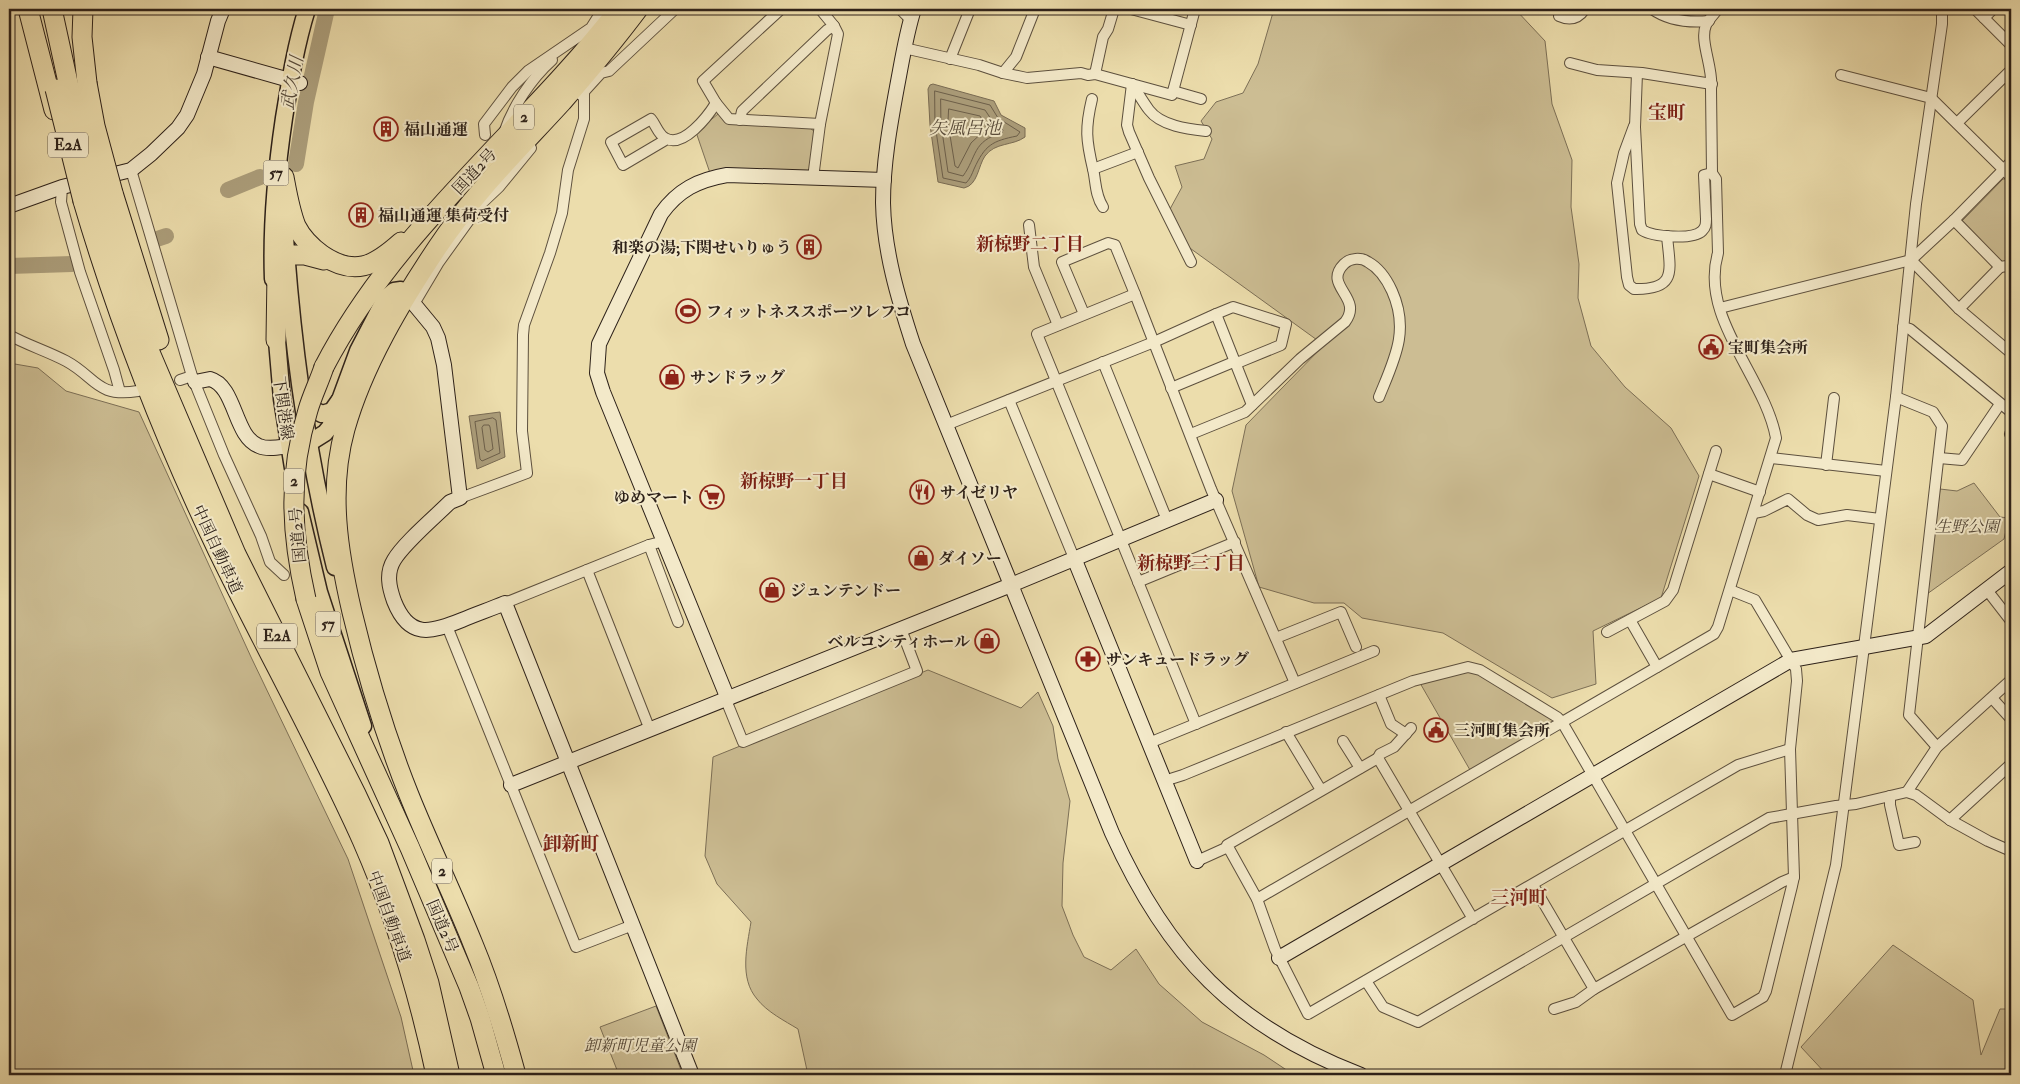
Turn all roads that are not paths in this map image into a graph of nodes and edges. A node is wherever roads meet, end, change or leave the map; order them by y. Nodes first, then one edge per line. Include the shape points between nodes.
1 (28, 9) edge
2 (38, 9) edge
3 (52, 9) edge
4 (83, 9) edge
5 (223, 9) edge
6 (307, 9) edge
7 (317, 9) edge
8 (604, 9) edge
9 (619, 9) edge
10 (638, 9) edge
11 (675, 9) edge
12 (781, 9) edge
13 (820, 9) edge
14 (900, 9) edge
15 (970, 9) edge
16 (1035, 9) edge
17 (1114, 9) edge
18 (1130, 9) edge
19 (1195, 9) edge
20 (1585, 9) edge
21 (1652, 9) edge
22 (1718, 9) edge
23 (1942, 9) edge
24 (1975, 9) edge
25 (1993, 9) edge
26 (912, 14) edge
27 (1558, 16) dead end
28 (1984, 18) junction
29 (1709, 21) junction
30 (1191, 25) junction
31 (834, 26) junction
32 (2011, 45) edge
33 (565, 48) junction
34 (904, 48) junction
35 (208, 57) junction
36 (950, 59) junction
37 (1570, 63) dead end
38 (2011, 70) edge
39 (1003, 73) junction
40 (1095, 74) junction
41 (1637, 74) junction
42 (1841, 75) dead end
43 (295, 81) junction
44 (1132, 84) junction
45 (1712, 84) junction
46 (70, 86) junction
47 (1173, 91) junction
48 (584, 92) junction
49 (1092, 98) dead end
50 (1931, 98) junction
51 (1201, 99) dead end
52 (716, 103) junction
53 (740, 120) junction
54 (1957, 123) junction
55 (820, 124) junction
56 (1635, 124) junction
57 (1206, 131) dead end
58 (492, 139) junction
59 (667, 139) junction
60 (1138, 152) junction
61 (2011, 162) edge
62 (1093, 169) junction
63 (2004, 169) junction
64 (131, 170) junction
65 (1712, 173) junction
66 (284, 177) junction
67 (2011, 177) edge
68 (813, 178) junction
69 (884, 180) junction
70 (69, 184) junction
71 (98, 197) junction
72 (9, 206) edge
73 (1103, 207) dead end
74 (1954, 220) junction
75 (426, 222) junction
76 (1029, 225) dead end
77 (1667, 236) junction
78 (286, 255) junction
79 (1911, 260) junction
80 (1191, 262) dead end
81 (335, 263) junction
82 (2000, 267) junction
83 (2011, 270) edge
84 (1135, 294) junction
85 (412, 298) junction
86 (1720, 308) junction
87 (1959, 309) junction
88 (1084, 314) junction
89 (1216, 314) junction
90 (1058, 325) junction
91 (1903, 327) junction
92 (386, 330) junction
93 (9, 335) edge
94 (276, 340) junction
95 (1154, 342) junction
96 (2010, 352) edge
97 (1103, 362) junction
98 (1237, 362) junction
99 (194, 379) junction
100 (180, 380) dead end
101 (1056, 381) junction
102 (1171, 388) junction
103 (138, 391) dead end
104 (120, 392) junction
105 (301, 394) junction
106 (341, 396) junction
107 (1896, 396) junction
108 (1379, 397) dead end
109 (1834, 398) dead end
110 (1009, 400) junction
111 (2000, 404) junction
112 (1252, 405) junction
113 (2011, 412) edge
114 (946, 425) junction
115 (1191, 434) junction
116 (308, 443) junction
117 (290, 446) junction
118 (1716, 451) dead end
119 (1771, 458) junction
120 (1938, 458) junction
121 (1826, 465) junction
122 (1886, 472) junction
123 (1709, 474) junction
124 (1760, 492) junction
125 (460, 498) junction
126 (1216, 500) junction
127 (1754, 513) junction
128 (1880, 519) junction
129 (1167, 520) junction
130 (1121, 540) junction
131 (664, 541) junction
132 (1235, 542) junction
133 (648, 545) junction
134 (1074, 558) junction
135 (587, 570) junction
136 (2011, 571) edge
137 (284, 575) dead end
138 (1138, 582) junction
139 (1011, 585) junction
140 (1730, 590) junction
141 (1987, 590) junction
142 (505, 603) junction
143 (1630, 620) junction
144 (2011, 621) edge
145 (678, 622) dead end
146 (448, 626) junction
147 (901, 629) junction
148 (1607, 632) dead end
149 (1276, 638) junction
150 (1918, 639) junction
151 (1356, 647) dead end
152 (1865, 647) junction
153 (1374, 651) dead end
154 (1791, 660) junction
155 (365, 667) junction
156 (1657, 667) junction
157 (2011, 680) edge
158 (1295, 684) junction
159 (1379, 695) junction
160 (1992, 698) junction
161 (727, 699) junction
162 (2011, 719) edge
163 (1562, 722) junction
164 (1196, 724) junction
165 (650, 730) junction
166 (1286, 732) junction
167 (1343, 741) dead end
168 (1150, 743) junction
169 (1937, 747) junction
170 (1790, 749) junction
171 (1378, 758) junction
172 (568, 762) junction
173 (2011, 764) edge
174 (1360, 768) junction
175 (1593, 776) junction
176 (1164, 781) junction
177 (511, 785) junction
178 (1321, 790) junction
179 (1907, 792) junction
180 (387, 796) junction
181 (1890, 796) junction
182 (1845, 805) junction
183 (1409, 810) junction
184 (1792, 814) junction
185 (1950, 820) junction
186 (1625, 831) junction
187 (1915, 842) dead end
188 (1228, 847) junction
189 (2010, 849) edge
190 (1197, 861) joint
191 (1442, 864) junction
192 (1794, 877) junction
193 (1656, 884) junction
194 (1533, 885) junction
195 (1257, 899) junction
196 (1473, 920) junction
197 (633, 925) junction
198 (1565, 936) junction
199 (1686, 937) junction
200 (1279, 958) junction
201 (1366, 981) junction
202 (1594, 989) junction
203 (1554, 1009) dead end
204 (436, 1075) edge
205 (450, 1075) edge
206 (496, 1075) edge
207 (516, 1075) edge
208 (692, 1075) edge
209 (1361, 1075) edge
210 (1785, 1075) edge

1 - 70 highway
2 - 46 highway, 中国自動車道 / E2A
3 - 46 highway, 中国自動車道 / E2A
4 - 46 highway via 82,37
5 - 35 street
6 - 43 main road, 下関港線 / 57
7 - 43 main road, 下関港線 / 57
8 - 33 street via 590,28
9 - 58 highway, 国道2号 / 2 via 571,68
10 - 85 highway, 国道2号 / 2 via 562,101 474,199 439,245
11 - 48 street
12 - 52 street via 703,81
13 - 31 street
14 - 26 street
15 - 36 street
16 - 39 street via 1016,57
17 - 40 street via 1103,37
18 - 30 street
19 - 30 street
20 - 27 street via 1576,18
21 - 29 street via 1679,21
22 - 29 street
23 - 50 street
24 - 28 street
25 - 28 street
26 - 34 street
28 - 32 street
29 - 45 street via 1705,39
30 - 47 street
31 - 53 street via 782,71 742,111
31 - 55 street via 838,34
33 - 58 street via 538,73
33 - 58 street via 528,71 512,87 484,124
34 - 36 street
34 - 69 street via 888,136
35 - 43 street
35 - 64 street via 198,92 182,123
36 - 39 street
37 - 41 street via 1597,70
38 - 54 street
39 - 40 street via 1027,78
40 - 44 street
41 - 45 street
41 - 56 street
42 - 50 street
43 - 66 main road, 下関港線 / 57
43 - 94 main road, 下関港線 / 57 via 276,175 272,281
44 - 47 street via 1172,95
44 - 57 street via 1149,111 1166,123
44 - 60 street via 1128,125
45 - 65 street
46 - 70 highway, 中国自動車道 / E2A, bridge
46 - 71 highway, bridge via 95,126
47 - 51 street
48 - 85 street via 515,163
48 - 125 street via 584,119 568,170 562,213 522,335 522,432 527,473
49 - 62 street via 1086,135
50 - 54 street
50 - 79 street
52 - 53 street via 729,119
52 - 59 street via 688,135
53 - 55 street
54 - 63 street
55 - 68 street
56 - 77 street via 1641,228
56 - 77 street via 1617,183 1627,277 1634,289 1661,285 1667,280 1670,271
58 - 75 highway, 国道2号 / 2
59 - 59 street via 651,119 611,142 623,165
60 - 62 street
60 - 80 street
61 - 63 street
62 - 73 street via 1097,195
63 - 67 street
63 - 74 street
64 - 70 street
64 - 99 street
65 - 77 street via 1704,176 1704,229 1693,235
65 - 86 street via 1716,180 1718,253 1715,279
66 - 78 main road, 下関港線 / 57 via 282,198
66 - 81 highway via 300,233 314,249
68 - 69 street
68 - 131 street via 727,175 702,181 682,191 655,225 600,344 597,362 599,382
69 - 114 street via 885,232 896,288 913,344
70 - 71 highway, 中国自動車道 / E2A, bridge
70 - 72 street
70 - 104 street via 61,202 80,272
71 - 204 highway, 中国自動車道 / E2A via 132,348 182,472 340,792 382,890 414,983
71 - 205 highway, 中国自動車道 / E2A via 200,469 236,554 379,844 426,975
74 - 79 street
74 - 82 street
75 - 81 highway via 370,264 349,267
75 - 180 highway, 国道2号 / 2, bridge via 363,302 324,368 308,410 294,481 293,528 306,599 330,672
76 - 90 street via 1034,267
78 - 81 highway via 306,255
78 - 94 highway via 280,262 278,273
78 - 105 main road, 下関港線 / 57
79 - 86 street
79 - 87 street
79 - 91 street
82 - 83 street via 2007,266
82 - 87 street
84 - 88 street
84 - 88 street via 1114,245 1108,243 1062,262
84 - 95 street
85 - 92 highway, 国道2号 / 2
85 - 106 main road via 394,291 384,299 358,351
85 - 125 street via 433,327 441,352
86 - 119 street via 1769,412 1776,438
87 - 96 street
88 - 90 street
89 - 95 street
89 - 98 street
89 - 98 street via 1233,307 1286,324 1280,345
90 - 101 street via 1037,334
91 - 107 street
91 - 111 street via 1910,328
92 - 116 main road via 366,359 335,431 326,440
92 - 155 highway, 国道2号 / 2 via 358,390 345,430 336,494 342,567
93 - 104 street via 65,361 102,388
94 - 117 main road, 下関港線 / 57
95 - 97 street
95 - 102 street
97 - 101 street
97 - 129 street
98 - 102 street
98 - 112 street
99 - 100 street
99 - 117 street via 210,379 221,385 246,436 254,444 262,448
99 - 137 street via 270,562
101 - 110 street
101 - 130 street
102 - 115 street
103 - 104 street
105 - 106 main road via 312,409 322,414 332,411
105 - 116 main road, 下関港線 / 57
106 - 116 main road via 330,427
107 - 120 street via 1933,412 1939,420 1942,426
107 - 122 street
108 - 112 street via 1401,336 1400,318 1390,285 1374,266 1359,258 1343,265 1338,277 1338,286 1351,306 1349,316
109 - 121 street
110 - 114 street
110 - 134 street
111 - 113 street
111 - 120 street via 1962,460
112 - 115 street via 1245,412
114 - 139 street
115 - 126 street
116 - 117 main road
116 - 155 main road, 下関港線 / 57 via 340,587
117 - 180 main road, 下関港線 / 57 via 302,523 319,592
118 - 123 street
119 - 121 street
119 - 124 street
120 - 150 street
121 - 122 street
122 - 128 street
123 - 124 street
123 - 143 street via 1673,590 1665,601
124 - 127 street
125 - 146 street via 450,502 400,552 389,573 389,584 398,611 407,623 424,631
126 - 129 street
126 - 132 street
127 - 128 street via 1764,512 1788,499 1818,520 1847,515
127 - 140 street
128 - 152 street
129 - 130 street
130 - 134 street
130 - 138 street
131 - 133 street
131 - 161 street
132 - 138 street
132 - 149 street
133 - 135 street
133 - 145 street
134 - 139 street
134 - 168 street
135 - 142 street
135 - 165 street
136 - 141 street
138 - 164 street
139 - 147 street
139 - 209 street via 1123,858 1173,942 1222,995 1267,1029 1313,1055
140 - 154 street via 1755,600
140 - 156 street via 1714,634
141 - 144 street
141 - 150 street
142 - 146 street
142 - 172 street
143 - 148 street
143 - 156 street
146 - 177 street
147 - 161 street
147 - 161 street via 917,671 743,742
149 - 151 street via 1341,612
149 - 158 street
150 - 152 street
150 - 169 street via 1909,715
152 - 154 street
152 - 182 street
153 - 158 street
154 - 170 street via 1797,681
154 - 175 street
155 - 207 highway, 国道2号 / 2 via 407,789 484,973
156 - 163 street
157 - 160 street
158 - 164 street
159 - 163 street via 1413,680 1468,667 1495,678
159 - 166 street
159 - 171 street via 1390,724 1408,731 1394,747
160 - 162 street
160 - 169 street
161 - 165 street
163 - 175 street
163 - 183 street
164 - 168 street
165 - 172 street
166 - 176 street
166 - 178 street
167 - 174 street
168 - 176 street
169 - 179 street
170 - 184 street
170 - 186 street via 1738,765
171 - 174 street
171 - 183 street
172 - 177 street
172 - 197 street
173 - 185 street
174 - 178 street
175 - 186 street
175 - 191 street
176 - 190 street
177 - 197 street via 576,947
178 - 188 street
179 - 181 street
179 - 185 street
180 - 206 highway, 国道2号 / 2 via 469,987
181 - 182 street
181 - 187 street via 1899,846
182 - 184 street
182 - 210 street via 1836,865
183 - 191 street
183 - 195 street
184 - 192 street
184 - 193 street via 1769,818
185 - 189 street
186 - 193 street
186 - 194 street
188 - 190 street
188 - 195 street
191 - 196 street
191 - 200 street
192 - 199 street
192 - 199 street via 1766,991 1763,997 1732,1015
193 - 198 street
193 - 199 street
194 - 196 street
194 - 198 street
195 - 200 street
196 - 201 street
197 - 208 street
198 - 201 street via 1418,1022 1382,1007
198 - 202 street
199 - 202 street
200 - 201 street via 1308,1014
202 - 203 street via 1576,1002

